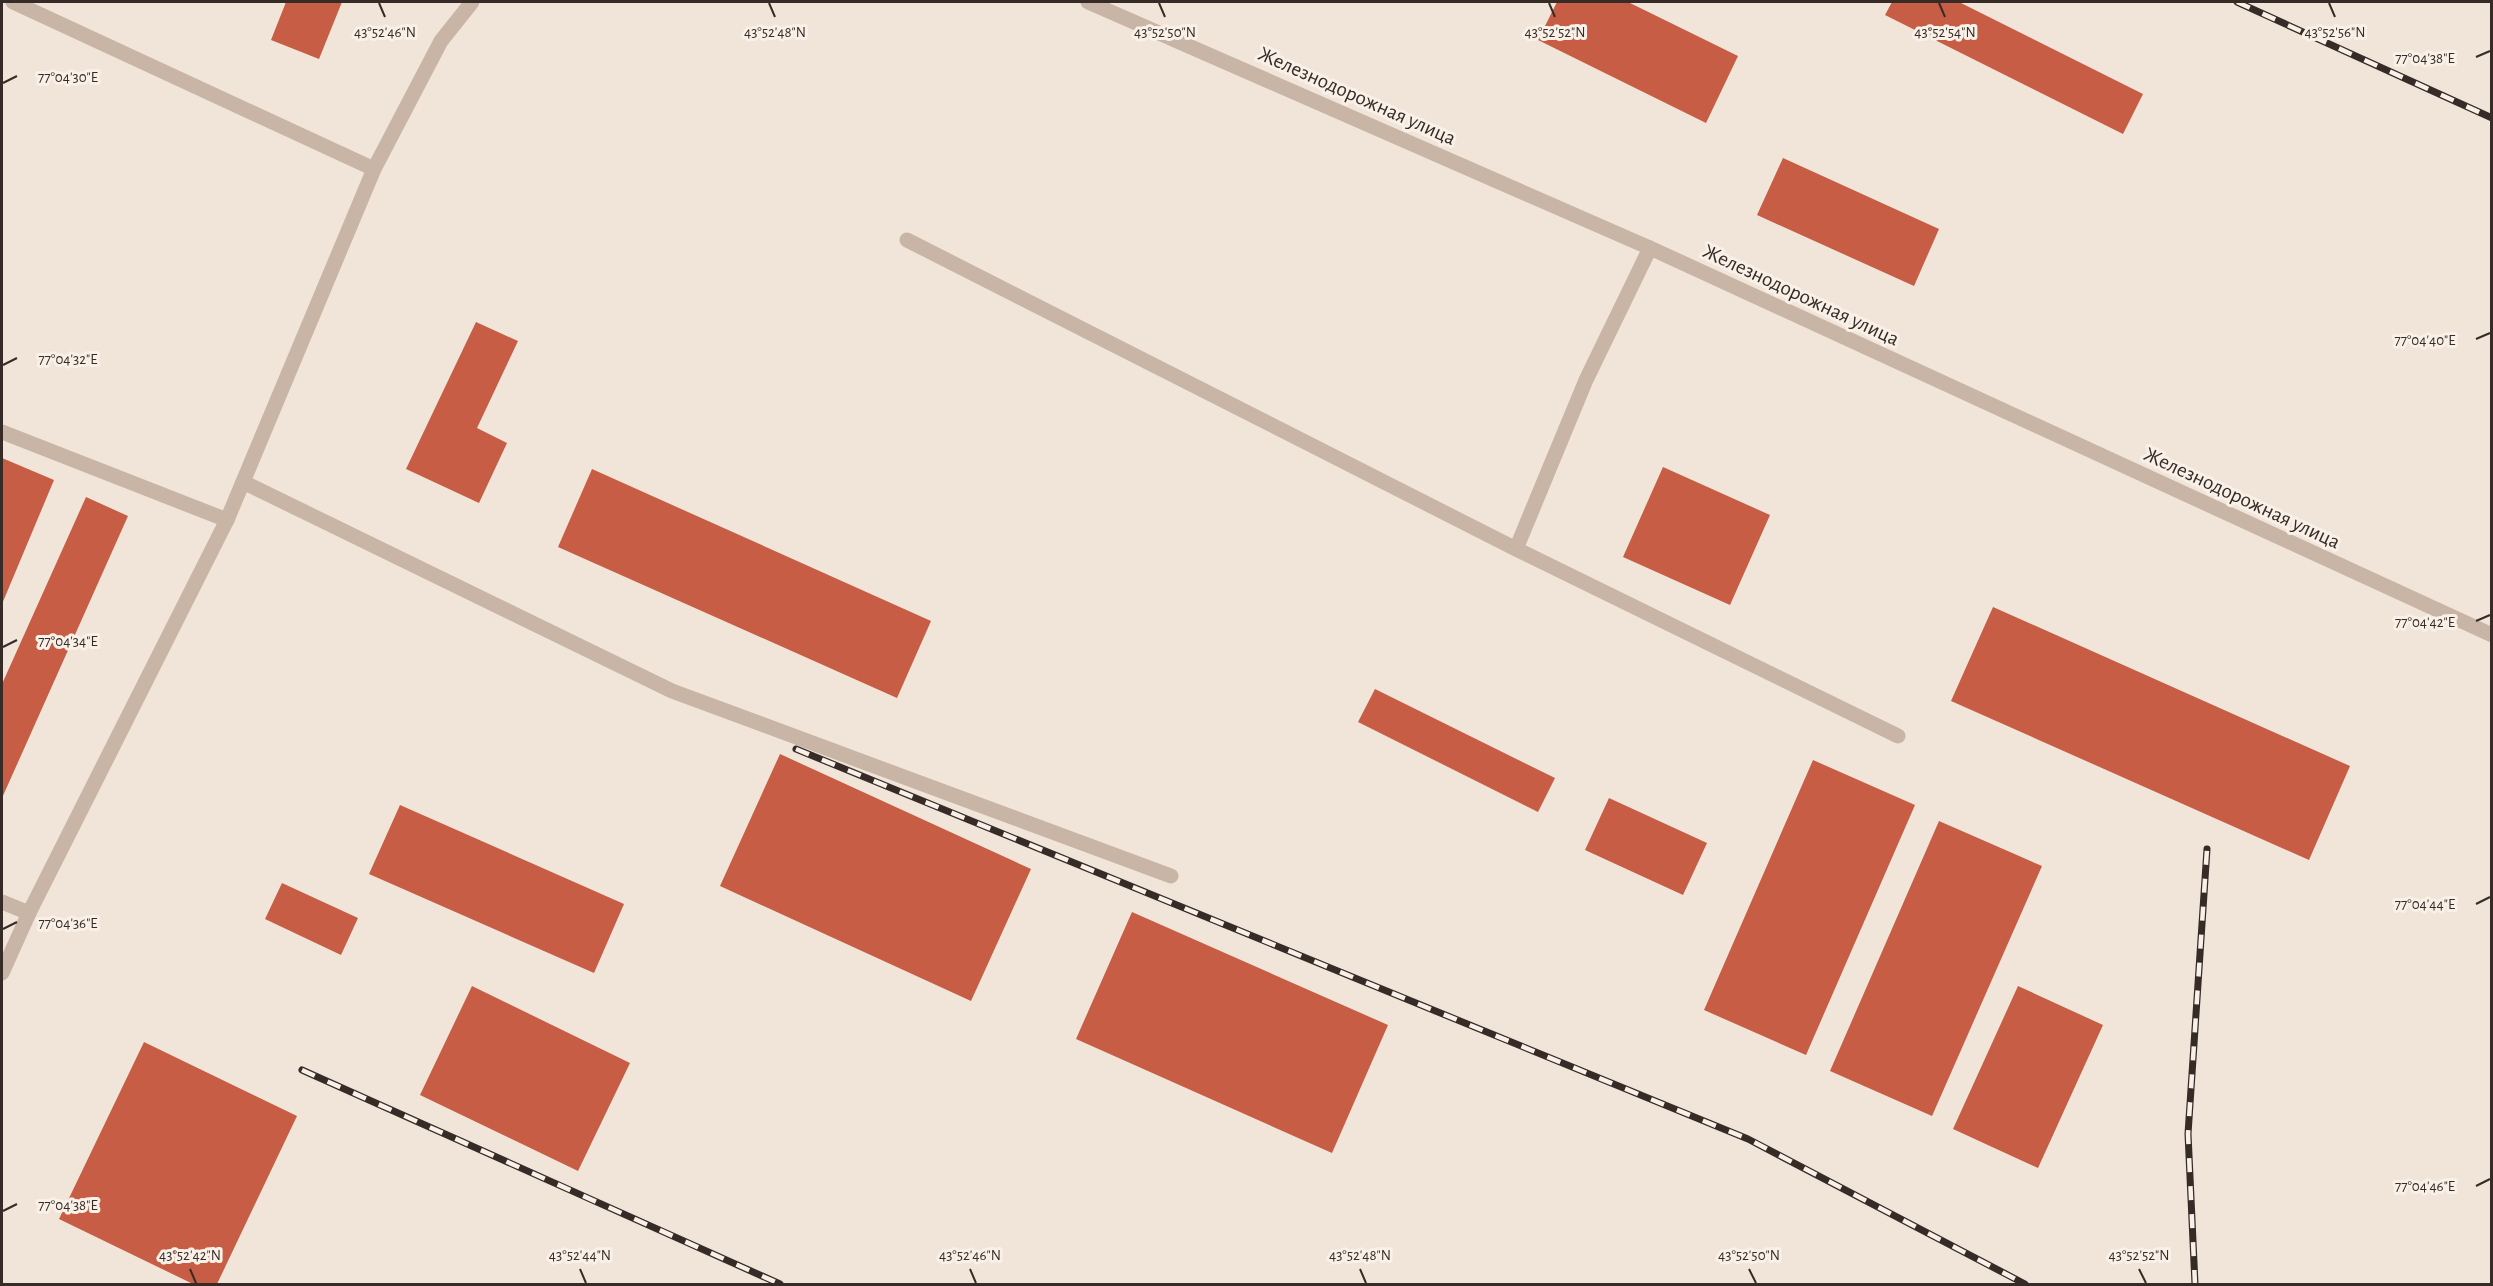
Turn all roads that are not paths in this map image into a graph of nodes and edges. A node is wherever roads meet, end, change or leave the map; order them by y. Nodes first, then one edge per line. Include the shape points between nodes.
1 (14, 2) edge
2 (472, 2) edge
3 (1088, 2) edge
4 (374, 169) junction
5 (907, 240) dead end
6 (1650, 248) junction
7 (2, 432) edge
8 (243, 482) junction
9 (227, 520) junction
10 (1516, 549) junction
11 (2492, 635) edge
12 (1899, 736) dead end
13 (1171, 876) dead end
14 (2, 902) edge
15 (28, 914) junction
16 (2, 973) edge

1 - 4 street
2 - 4 street via 441,41
3 - 6 street, Железнодорожная улица
4 - 8 street
5 - 10 street
6 - 10 street via 1587,380
6 - 11 street, Железнодорожная улица
7 - 9 street
8 - 9 street
8 - 13 street via 672,691
9 - 15 street
10 - 12 street
14 - 15 street
15 - 16 street

